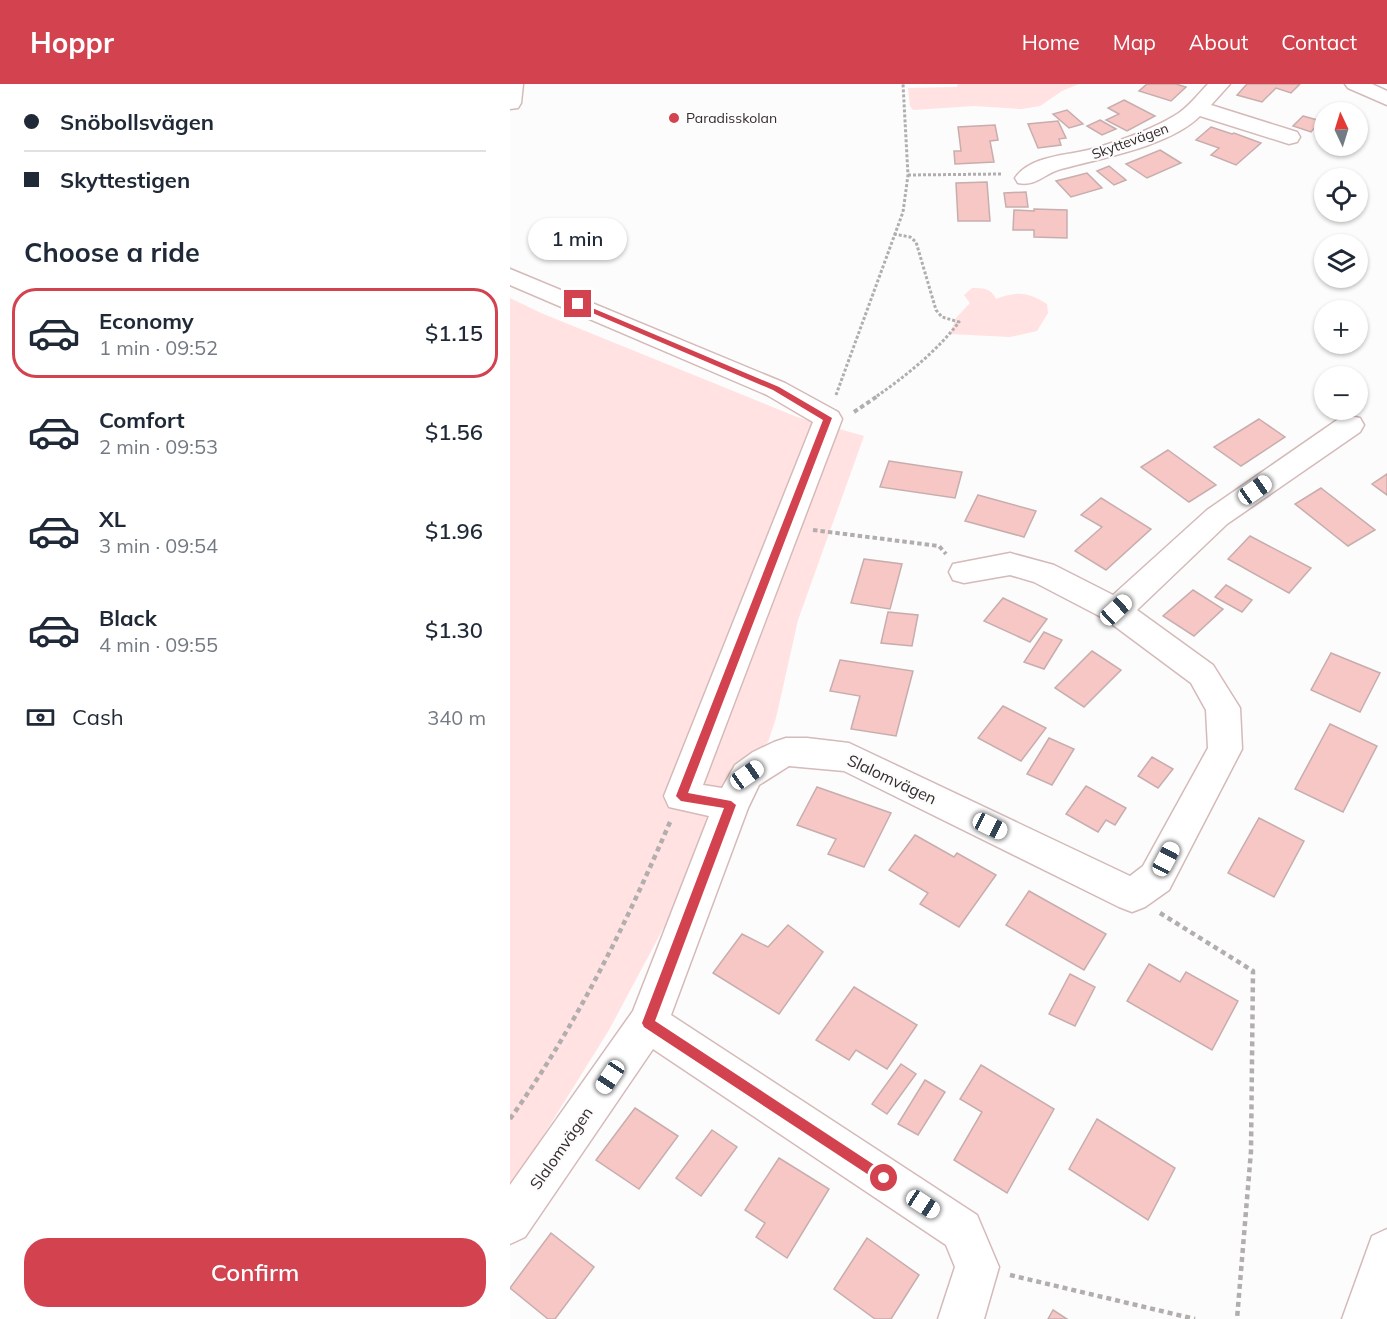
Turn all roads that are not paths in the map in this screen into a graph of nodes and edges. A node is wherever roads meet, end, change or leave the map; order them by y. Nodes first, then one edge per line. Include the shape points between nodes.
1 (513, 84) edge
2 (1220, 84) edge
3 (1363, 85) edge
4 (1387, 99) edge
5 (510, 103) edge
6 (1197, 108) junction
7 (1289, 137) dead end
8 (1026, 178) road end
9 (510, 276) edge
10 (1350, 424) dead end
11 (964, 572) road end
12 (1116, 610) junction
13 (731, 805) junction
14 (648, 1023) junction
15 (510, 1222) edge
16 (1387, 1251) edge
17 (961, 1319) edge
18 (1365, 1319) edge

1 - 5 street
2 - 6 street, Skyttevägen
3 - 4 street
6 - 7 street
6 - 8 street, Skyttevägen via 1184,120 1142,139 1096,155 1051,164
9 - 13 street via 744,374 828,418 681,796
10 - 12 street via 1217,517
11 - 12 street via 1010,564 1042,573
12 - 13 street, Slalomvägen via 1202,674 1223,708 1225,750 1156,878 1132,895 849,757 786,752 747,775
13 - 14 street, Slalomvägen
14 - 15 street, Slalomvägen
14 - 17 street via 962,1230 977,1267
16 - 18 street

